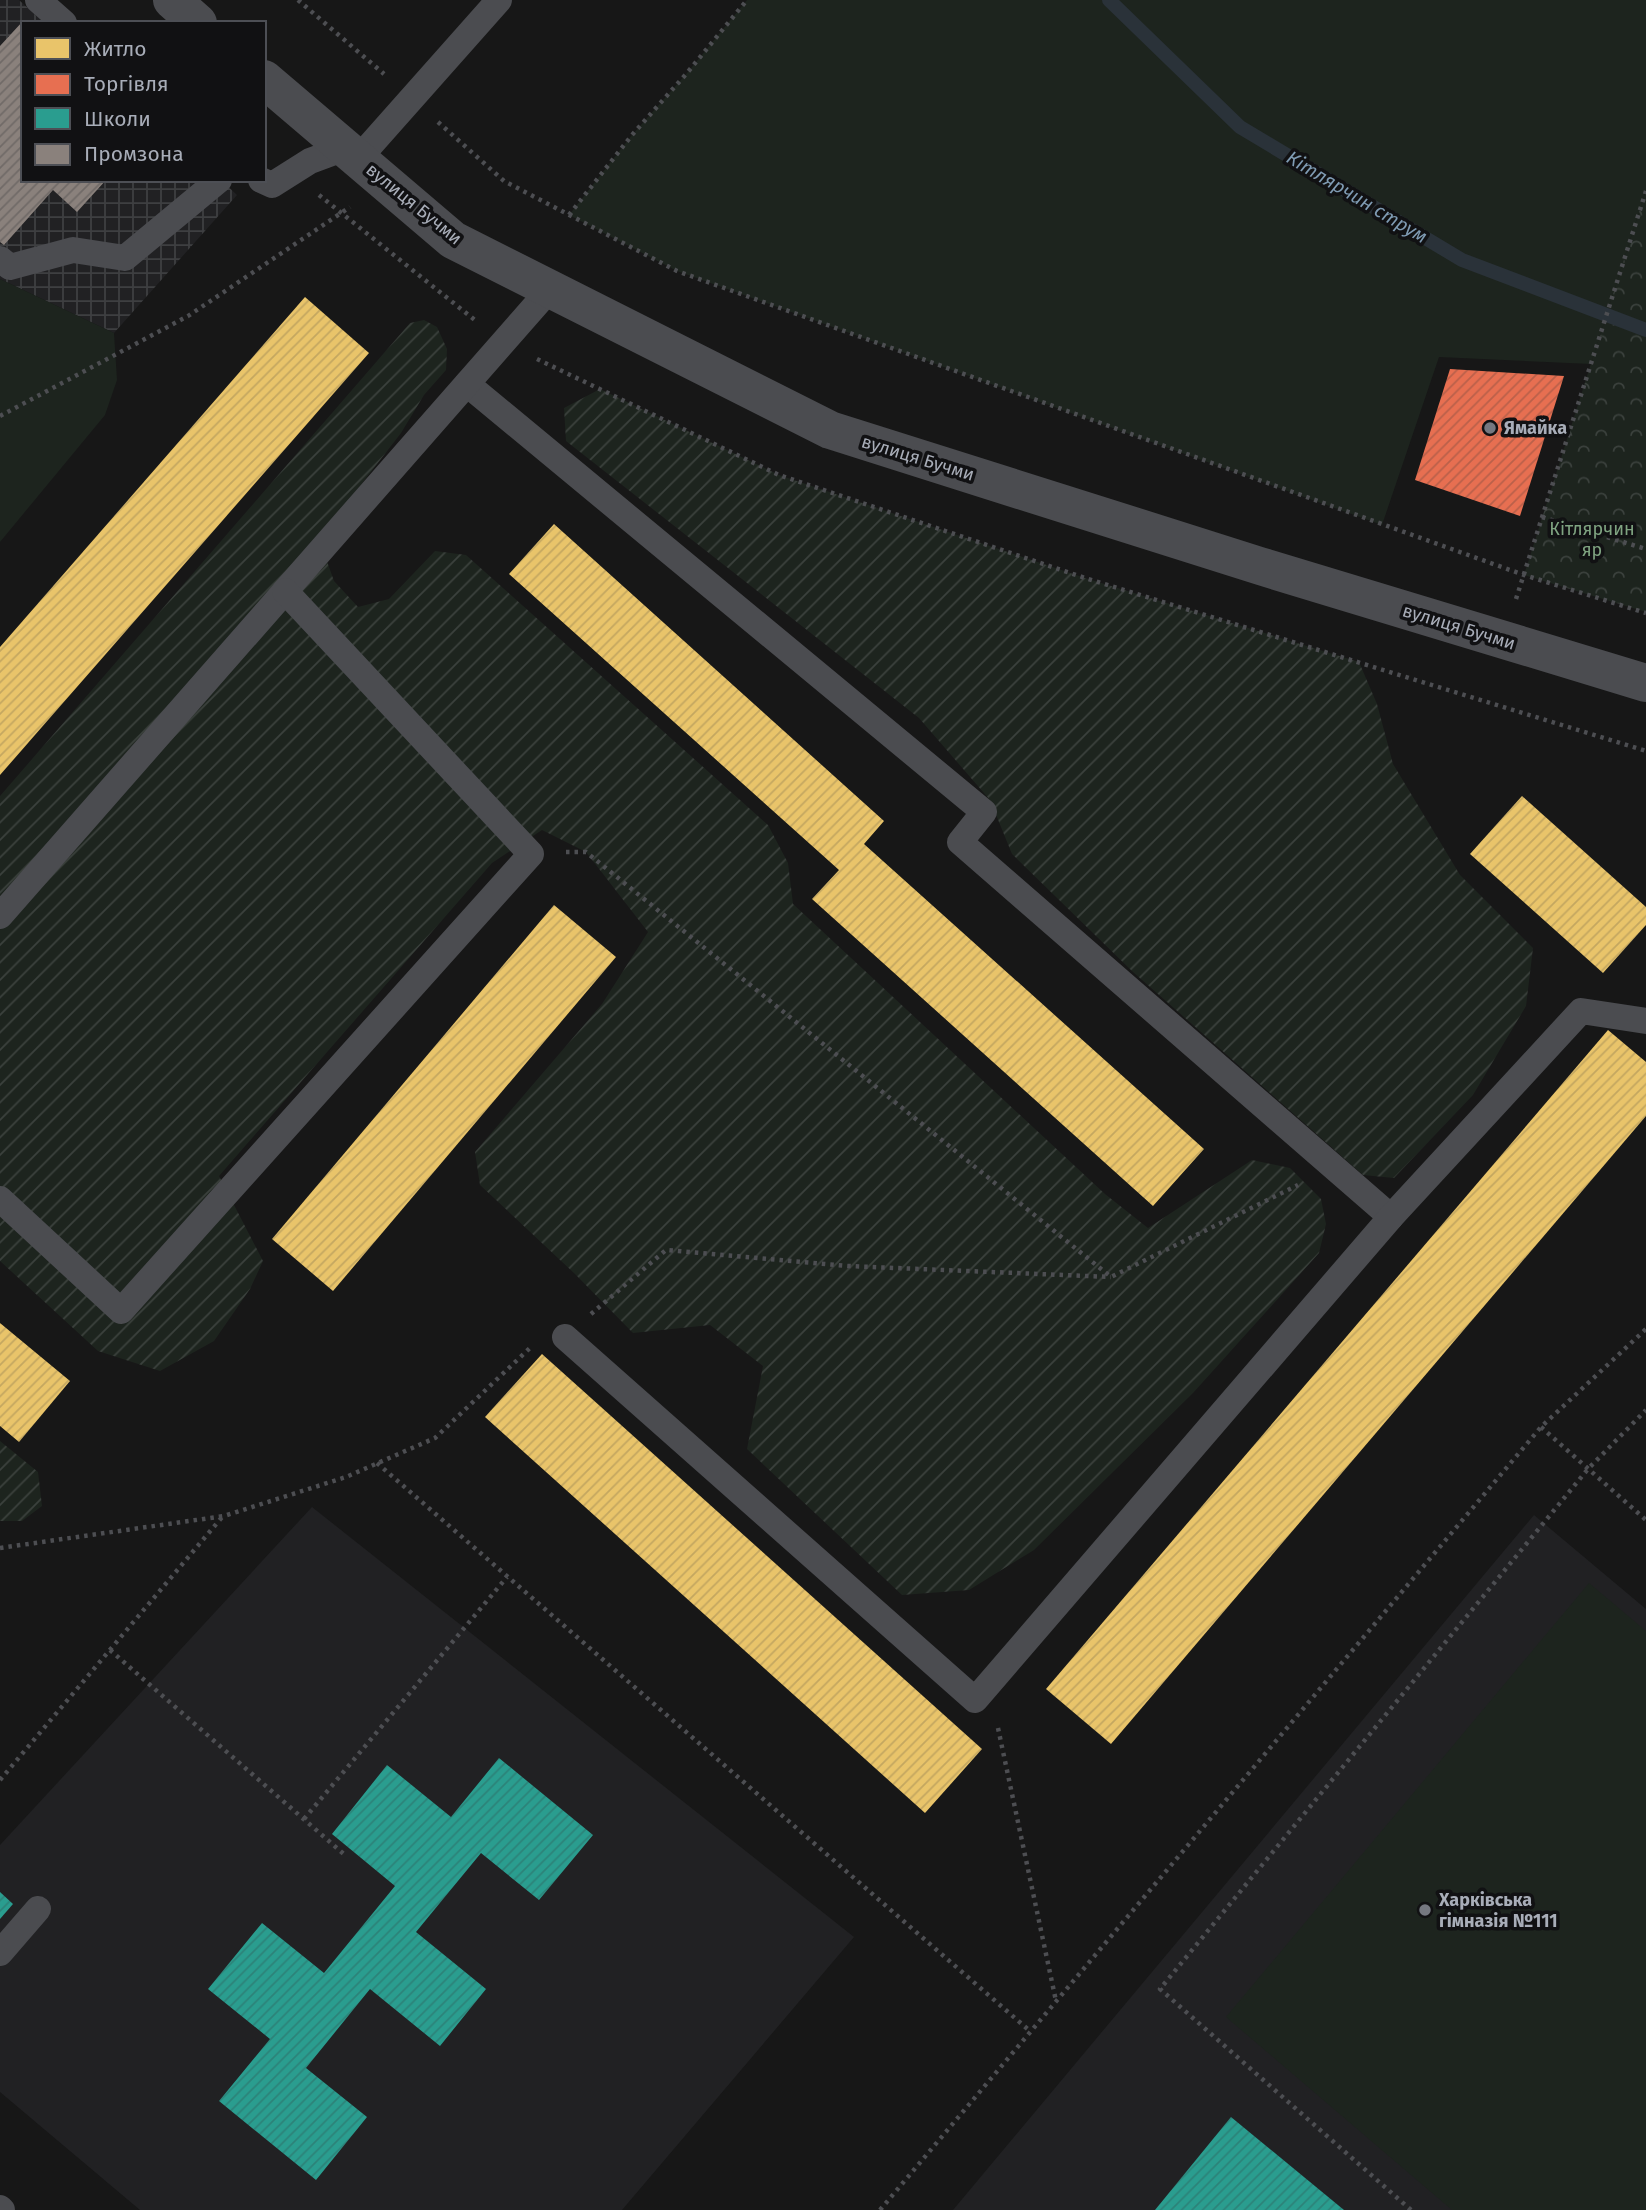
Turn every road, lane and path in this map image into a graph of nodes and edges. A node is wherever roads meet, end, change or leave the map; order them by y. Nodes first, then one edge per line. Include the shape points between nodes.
1 (38, 0) edge
2 (172, 0) edge
3 (298, 0) edge
4 (499, 0) edge
5 (747, 0) edge
6 (62, 21) edge
7 (196, 21) edge
8 (266, 81) edge
9 (412, 98) junction
10 (363, 163) junction
11 (291, 173) junction
12 (217, 182) edge
13 (265, 182) edge
14 (1646, 191) edge
15 (341, 213) junction
16 (569, 215) junction
17 (0, 259) edge
18 (550, 289) junction
19 (503, 343) junction
20 (467, 384) junction
21 (0, 416) edge
22 (1542, 517) junction
23 (1646, 549) edge
24 (1524, 575) junction
25 (285, 591) junction
26 (1646, 613) edge
27 (1503, 640) junction
28 (1646, 683) edge
29 (1646, 751) edge
30 (531, 853) junction
31 (0, 916) edge
32 (1646, 1021) edge
33 (1334, 1167) junction
34 (0, 1199) edge
35 (1391, 1217) junction
36 (1111, 1277) junction
37 (1646, 1329) edge
38 (565, 1337) junction
39 (1646, 1410) edge
40 (1541, 1427) junction
41 (377, 1464) junction
42 (1588, 1469) junction
43 (224, 1516) junction
44 (1646, 1520) edge
45 (0, 1549) edge
46 (507, 1577) junction
47 (110, 1650) junction
48 (989, 1684) junction
49 (0, 1780) edge
50 (304, 1819) junction
51 (346, 1856) dead end
52 (38, 1909) dead end
53 (0, 1953) edge
54 (1056, 2001) junction
55 (1031, 2032) junction
56 (880, 2210) edge
57 (1411, 2210) edge

1 - 6 lane
2 - 7 street
3 - 9 path
4 - 9 lane
5 - 16 path
8 - 10 street, вулиця Бучми
9 - 10 lane
9 - 16 path via 504,181
10 - 11 lane via 310,161
10 - 15 path
10 - 18 street, вулиця Бучми via 453,240
11 - 13 lane via 272,185
11 - 15 path
12 - 17 lane via 125,258 73,250 10,267
14 - 22 path
15 - 19 path
15 - 21 path via 188,316
16 - 24 path via 677,271
18 - 19 lane
18 - 27 street, вулиця Бучми via 830,430
19 - 20 lane
19 - 29 path via 779,475 1085,578
20 - 25 lane
20 - 33 lane via 984,812 960,842
22 - 23 path
22 - 24 path
24 - 26 path
24 - 27 path
25 - 30 lane
25 - 31 lane
27 - 28 street, вулиця Бучми
30 - 34 lane via 121,1311
30 - 36 path via 586,852
32 - 35 lane via 1581,1011
33 - 35 lane
33 - 36 path
35 - 48 lane
36 - 38 path via 848,1266 666,1250
37 - 40 path
38 - 41 path via 536,1341 435,1438
38 - 48 lane via 975,1700
39 - 42 path
40 - 42 path
40 - 54 path
41 - 43 path
41 - 46 path
42 - 44 path
42 - 57 path via 1160,1989
43 - 45 path
43 - 47 path
46 - 50 path
46 - 55 path
47 - 49 path
47 - 50 path
48 - 54 path
50 - 51 path
52 - 53 lane
54 - 55 path
55 - 56 path

